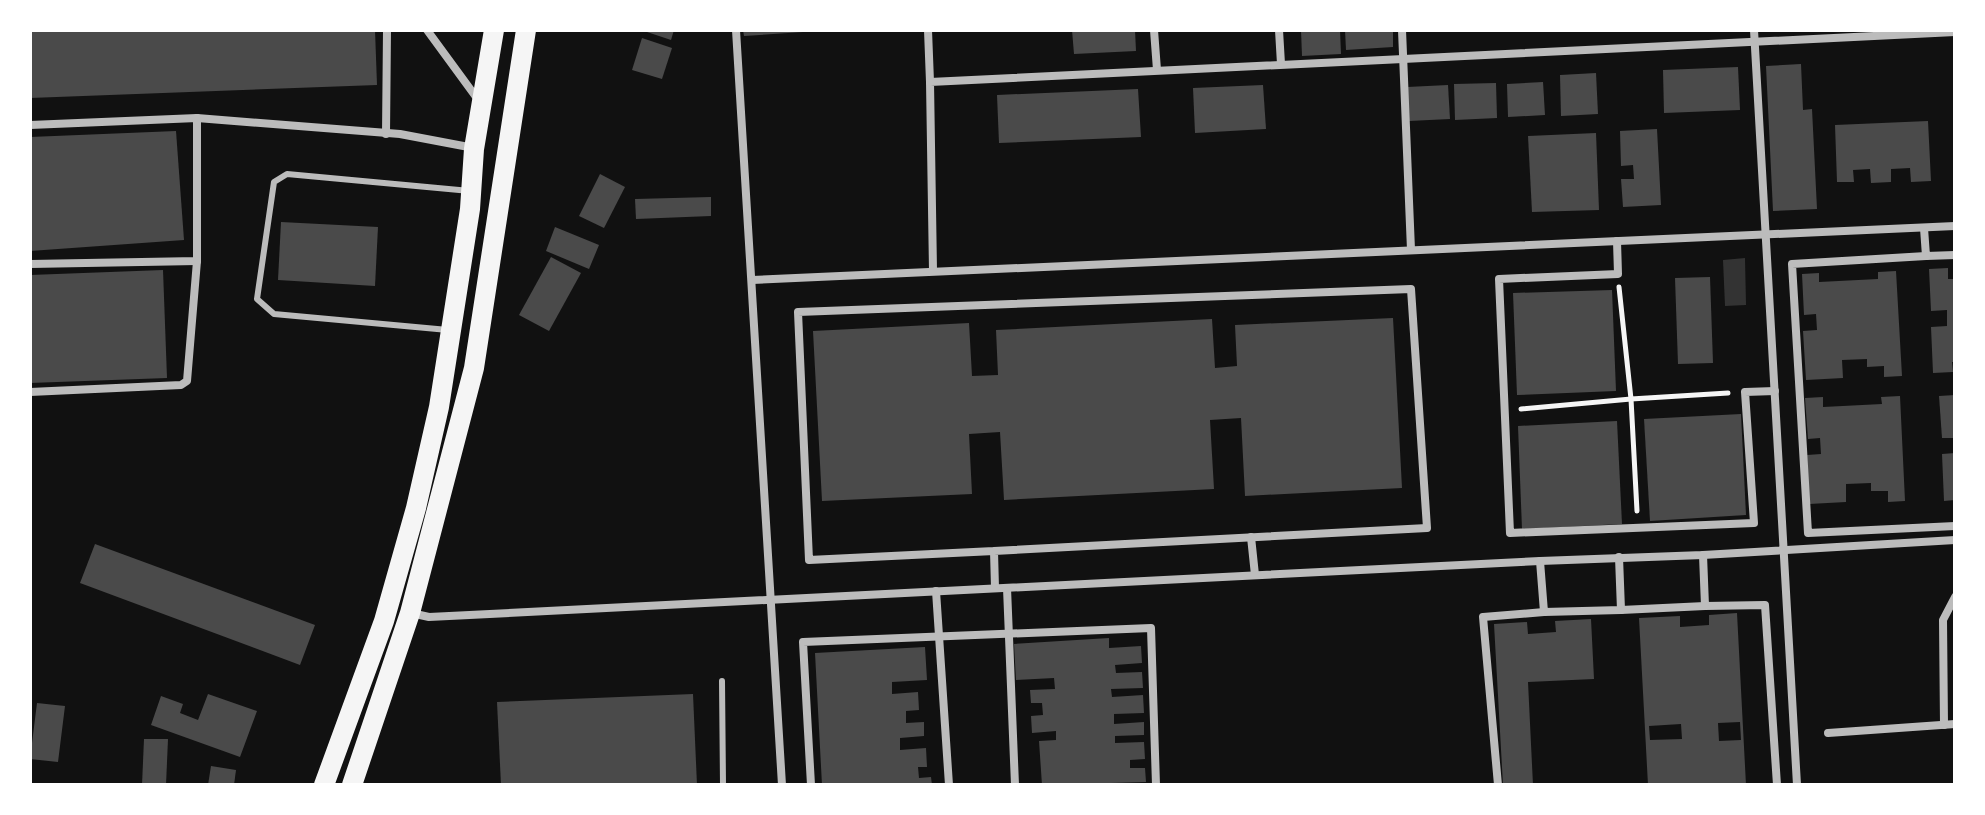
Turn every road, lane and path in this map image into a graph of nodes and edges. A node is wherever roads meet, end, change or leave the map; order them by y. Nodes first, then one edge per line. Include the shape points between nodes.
1 (387, 30) edge
2 (427, 30) edge
3 (494, 30) edge
4 (526, 30) edge
5 (736, 30) edge
6 (928, 30) edge
7 (1154, 30) edge
8 (1279, 30) edge
9 (1402, 30) edge
10 (1754, 30) edge
11 (1955, 32) edge
12 (1886, 33) edge
13 (1755, 42) junction
14 (1401, 58) junction
15 (1281, 64) junction
16 (1157, 70) junction
17 (930, 82) junction
18 (482, 105) junction
19 (197, 118) junction
20 (30, 125) edge
21 (386, 134) junction
22 (474, 149) junction
23 (472, 191) junction
24 (1955, 226) edge
25 (1924, 228) junction
26 (1766, 234) junction
27 (1617, 241) junction
28 (1411, 250) junction
29 (1955, 255) edge
30 (1926, 256) junction
31 (197, 261) junction
32 (30, 264) edge
33 (933, 271) junction
34 (1618, 274) junction
35 (752, 280) junction
36 (451, 331) junction
37 (1775, 391) junction
38 (30, 392) edge
39 (1745, 392) junction
40 (1631, 399) junction
41 (439, 407) junction
42 (463, 410) junction
43 (1504, 410) junction
44 (1955, 526) edge
45 (1638, 528) junction
46 (1251, 537) junction
47 (1955, 540) edge
48 (1783, 549) junction
49 (994, 551) junction
50 (1703, 555) junction
51 (1619, 557) junction
52 (1540, 561) junction
53 (1255, 575) junction
54 (995, 588) junction
55 (1007, 588) junction
56 (936, 591) junction
57 (1955, 597) edge
58 (770, 600) junction
59 (1705, 606) junction
60 (1621, 610) junction
61 (1544, 612) junction
62 (410, 613) junction
63 (1008, 632) junction
64 (939, 636) junction
65 (722, 681) dead end
66 (1955, 724) edge
67 (1944, 725) junction
68 (1828, 733) dead end
69 (324, 785) edge
70 (352, 785) edge
71 (723, 785) edge
72 (782, 785) edge
73 (811, 785) edge
74 (949, 785) edge
75 (1015, 785) edge
76 (1156, 785) edge
77 (1498, 785) edge
78 (1777, 785) edge
79 (1797, 785) edge

1 - 21 street
2 - 18 street
3 - 18 main road
4 - 42 main road
5 - 35 street
6 - 17 street
7 - 16 street
8 - 15 street
9 - 14 street
10 - 13 street
11 - 12 street
12 - 13 street
13 - 14 street
13 - 26 street
14 - 15 street
14 - 28 street
15 - 16 street
16 - 17 street
17 - 33 street
18 - 22 main road
19 - 20 street
19 - 21 street
19 - 31 street
21 - 22 street
22 - 23 main road
23 - 36 main road
23 - 36 lane via 287,174 274,182 257,299 274,314
24 - 25 street
25 - 26 street
25 - 30 street
26 - 27 street
26 - 37 street
27 - 28 street
27 - 34 street
28 - 33 street
29 - 30 street
30 - 44 street via 1792,264 1808,533
31 - 32 street
31 - 38 street via 187,381
33 - 35 street
34 - 40 path
34 - 43 street via 1499,279
35 - 58 street
36 - 41 main road
37 - 39 street
37 - 48 street
39 - 40 path
39 - 45 street via 1754,523
40 - 43 path
40 - 45 path
41 - 42 main road
41 - 69 main road via 384,621
42 - 62 main road
43 - 45 street via 1510,533
46 - 49 street
46 - 49 street via 1427,528 1411,289 798,312 809,560
46 - 53 street
47 - 48 street
48 - 50 street
48 - 79 street
49 - 54 street
50 - 51 street
50 - 59 street
51 - 52 street
51 - 60 street
52 - 53 street
52 - 61 street
53 - 55 street
54 - 55 street
54 - 56 street
55 - 63 street
56 - 58 street
56 - 64 street
57 - 67 street via 1943,620
58 - 62 street via 429,617
58 - 72 street
59 - 60 street
59 - 78 street via 1765,605
60 - 61 street
61 - 77 street via 1483,617
62 - 70 main road
63 - 64 street
63 - 75 street
63 - 76 street via 1151,628
64 - 73 street via 803,642
64 - 74 street
65 - 71 lane
66 - 67 street
67 - 68 street

